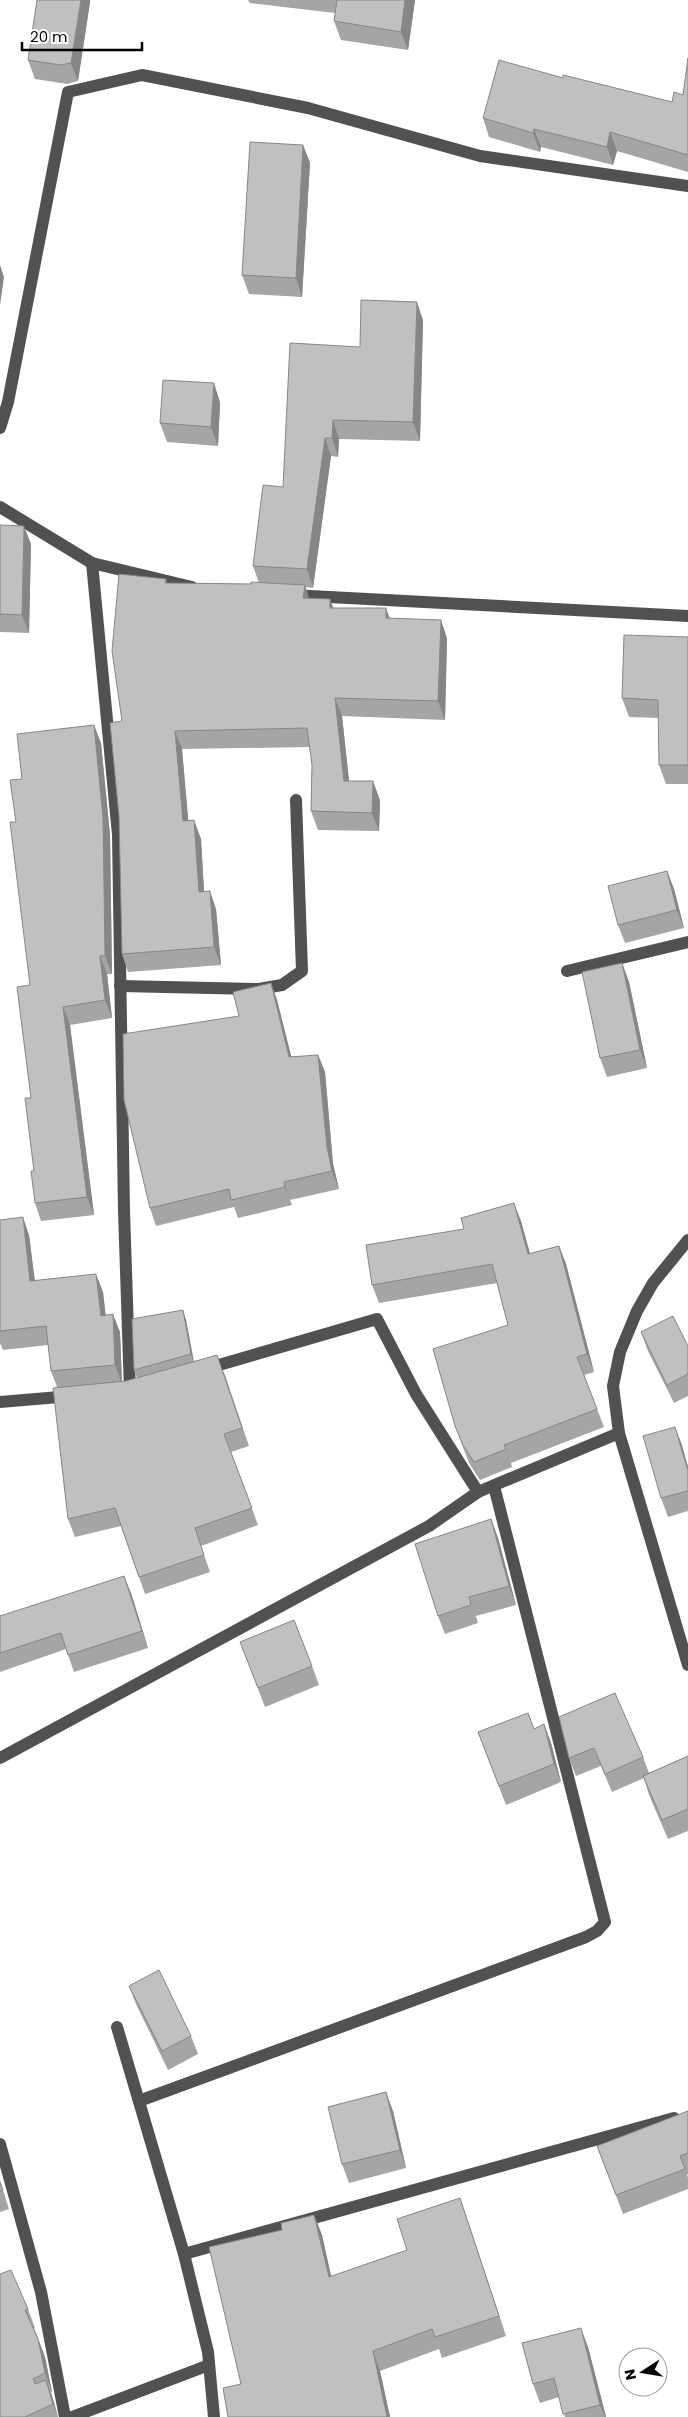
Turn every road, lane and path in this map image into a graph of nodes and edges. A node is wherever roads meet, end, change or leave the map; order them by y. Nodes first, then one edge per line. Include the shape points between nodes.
1 (688, 186) edge
2 (0, 428) edge
3 (0, 507) edge
4 (92, 563) junction
5 (205, 590) edge
6 (274, 594) edge
7 (688, 616) edge
8 (296, 800) dead end
9 (688, 942) edge
10 (567, 972) dead end
11 (120, 986) junction
12 (688, 1240) edge
13 (196, 1371) edge
14 (130, 1390) edge
15 (84, 1395) edge
16 (0, 1402) edge
17 (619, 1433) junction
18 (494, 1486) junction
19 (478, 1492) junction
20 (688, 1665) edge
21 (0, 1758) edge
22 (116, 2027) dead end
23 (139, 2101) junction
24 (682, 2116) edge
25 (0, 2144) edge
26 (184, 2254) junction
27 (209, 2365) junction
28 (65, 2417) edge
29 (72, 2417) edge
30 (214, 2417) edge

1 - 2 street via 480,156 308,108 142,74 68,92 8,402
3 - 4 street
4 - 5 street
4 - 11 street via 118,835
6 - 7 street
8 - 11 street via 302,971 282,985 259,990
9 - 10 street
11 - 14 street
12 - 17 street via 653,1283 620,1352 613,1386
13 - 19 street via 376,1319 416,1394
15 - 16 street
17 - 18 street
17 - 20 street
18 - 19 street
18 - 23 street via 605,1922 586,1937
19 - 21 street via 429,1526
22 - 23 street
23 - 26 street
24 - 26 street
25 - 28 street via 41,2292
26 - 27 street
27 - 29 street
27 - 30 street

